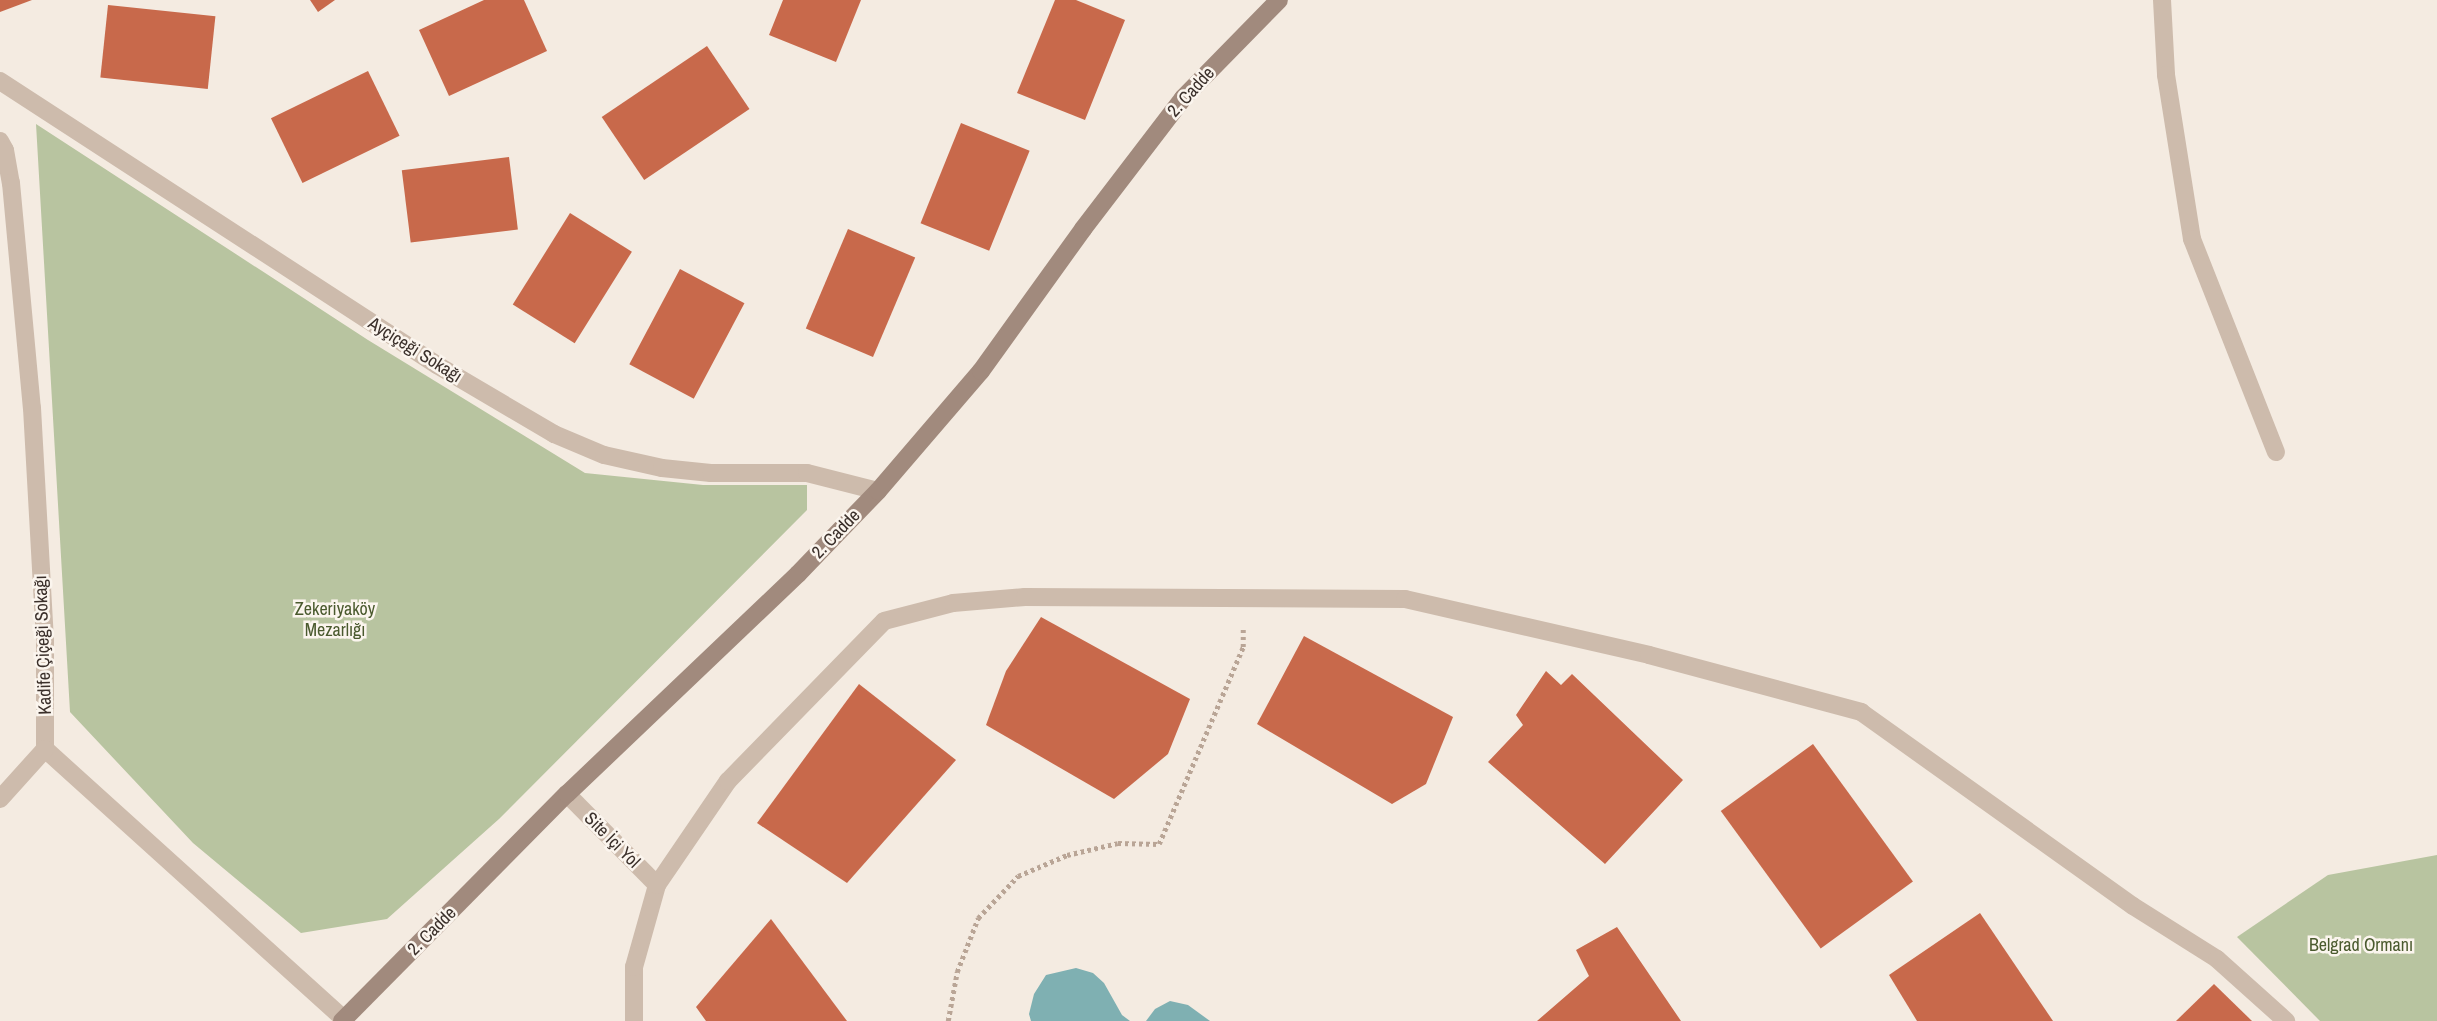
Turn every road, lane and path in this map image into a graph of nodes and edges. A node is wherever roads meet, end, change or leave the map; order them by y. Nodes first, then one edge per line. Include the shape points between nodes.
1 (1279, 0) edge
2 (2162, 0) edge
3 (0, 81) edge
4 (0, 141) edge
5 (2276, 452) dead end
6 (878, 491) junction
7 (1244, 598) junction
8 (45, 749) junction
9 (567, 794) junction
10 (0, 799) edge
11 (657, 885) junction
12 (343, 1020) edge
13 (635, 1021) edge
14 (948, 1021) edge
15 (2286, 1021) edge

1 - 6 street, 2. Cadde via 1183,98 981,371
2 - 5 street via 2166,75 2192,239
3 - 6 street, Ayçiçeği Sokağı via 437,365 554,434 604,455 662,468 807,473
4 - 8 street, Kadife Çiçeği Sokağı via 12,183 32,408 46,637
6 - 9 street, 2. Cadde
7 - 11 street via 1025,597 953,603 884,621 728,781
7 - 14 path via 1243,647 1159,844 1118,843 1067,855 1018,876 978,918 957,972
7 - 15 street via 1405,599 1649,654 1861,712 2133,906 2217,959
8 - 10 street
8 - 12 street
9 - 11 street, Site İçi Yol
9 - 12 street, 2. Cadde
11 - 13 street via 634,967

